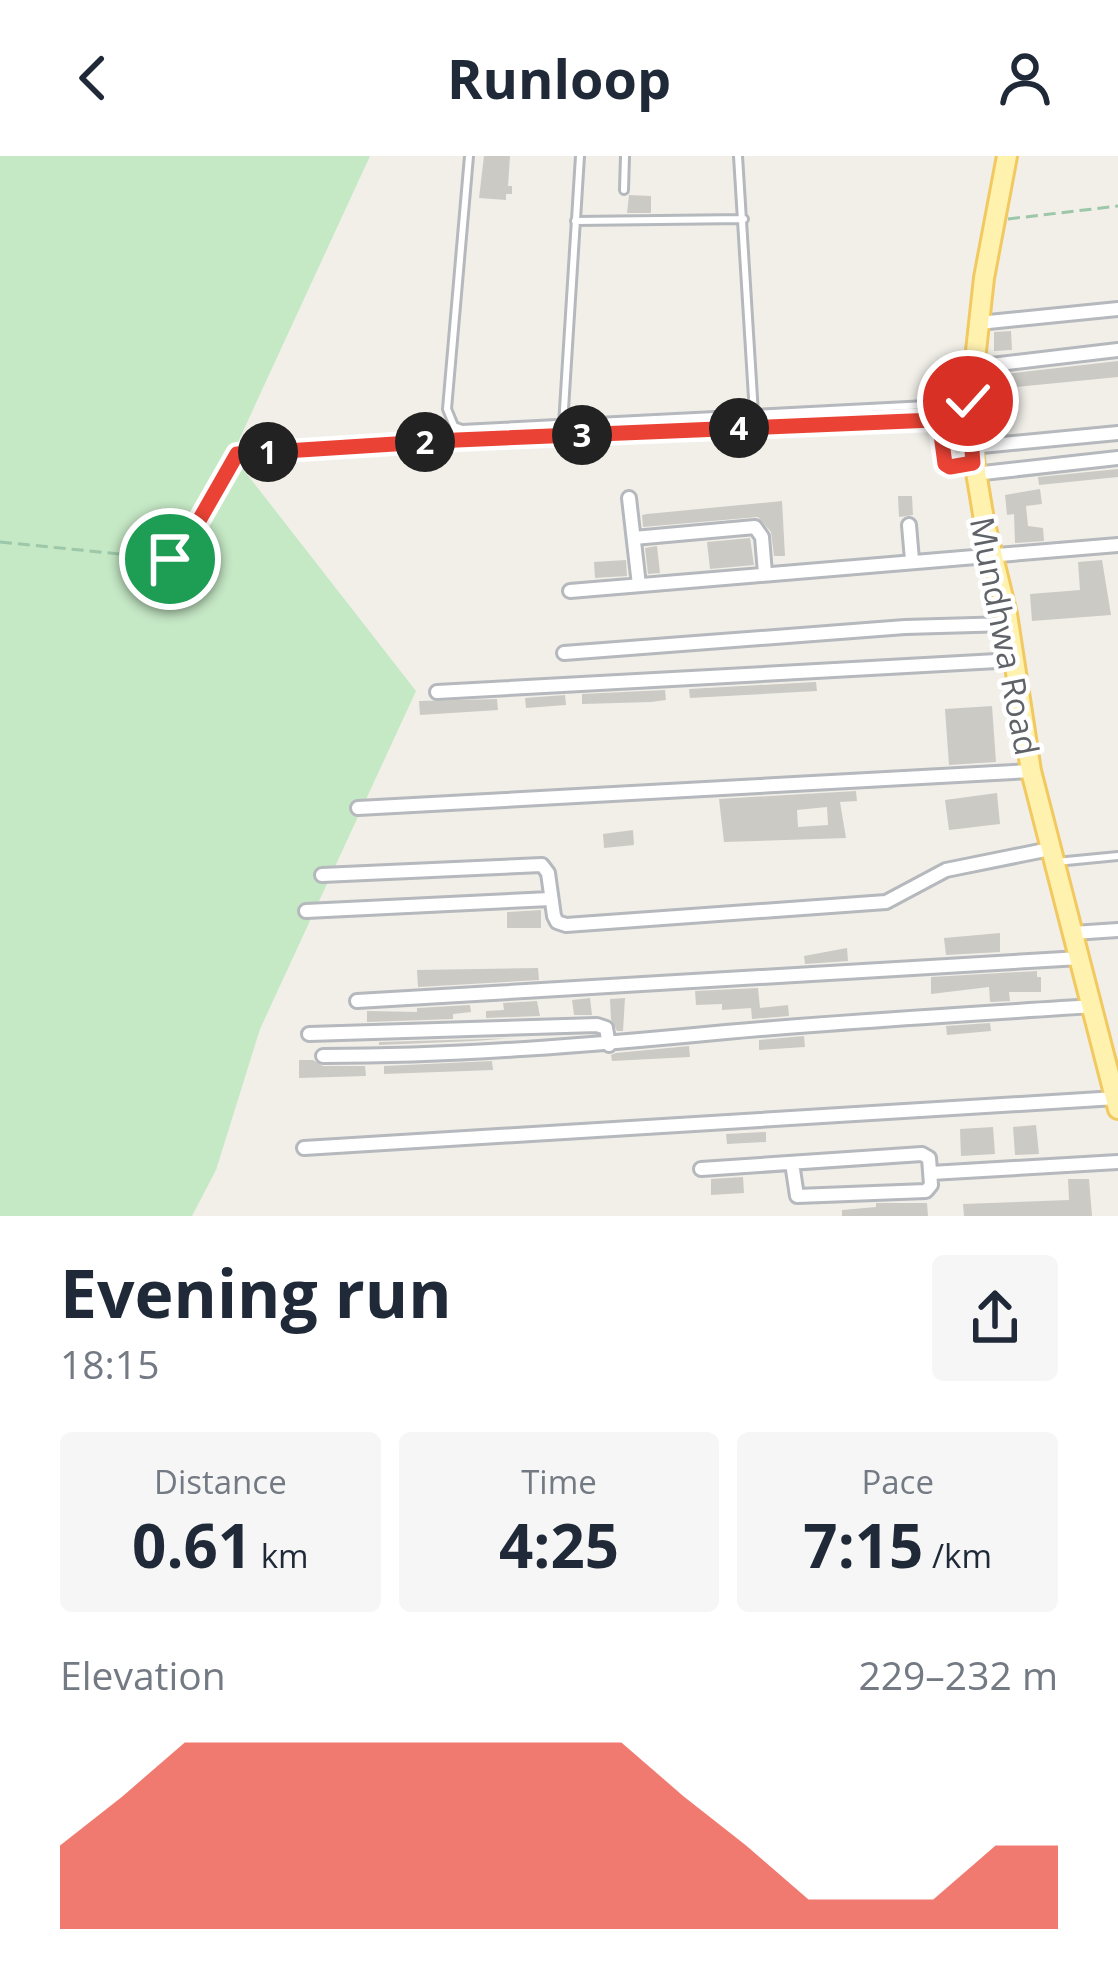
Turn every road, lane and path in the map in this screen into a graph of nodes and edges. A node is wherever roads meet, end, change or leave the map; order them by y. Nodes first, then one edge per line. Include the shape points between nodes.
1 (469, 156) edge
2 (580, 156) edge
3 (625, 156) edge
4 (738, 156) edge
5 (1007, 156) edge
6 (624, 190) dead end
7 (1118, 206) edge
8 (744, 219) junction
9 (575, 221) junction
10 (995, 221) junction
11 (1118, 309) edge
12 (980, 323) junction
13 (1118, 350) edge
14 (974, 367) junction
15 (927, 405) dead end
16 (754, 414) junction
17 (563, 425) junction
18 (1118, 433) edge
19 (1118, 458) edge
20 (973, 461) junction
21 (629, 498) dead end
22 (909, 525) dead end
23 (634, 538) junction
24 (0, 542) edge
25 (1118, 544) edge
26 (992, 553) junction
27 (912, 560) junction
28 (765, 573) junction
29 (639, 585) junction
30 (570, 591) dead end
31 (1009, 625) junction
32 (564, 653) dead end
33 (1015, 660) junction
34 (437, 692) dead end
35 (1030, 771) junction
36 (358, 808) dead end
37 (1052, 856) junction
38 (1118, 856) edge
39 (322, 875) dead end
40 (550, 899) junction
41 (307, 911) dead end
42 (1118, 930) edge
43 (1073, 933) junction
44 (1080, 958) junction
45 (357, 1001) dead end
46 (1093, 1006) junction
47 (309, 1034) dead end
48 (609, 1045) junction
49 (1112, 1053) edge
50 (323, 1056) dead end
51 (1117, 1104) edge
52 (304, 1148) dead end
53 (1118, 1162) edge
54 (792, 1163) junction
55 (701, 1169) dead end
56 (931, 1173) junction

1 - 17 lane via 449,421 462,429
2 - 9 lane
3 - 6 lane
4 - 8 lane
5 - 10 main road, Mundhwa Road
7 - 10 path
8 - 9 lane
8 - 16 lane
9 - 17 lane
10 - 12 main road, Mundhwa Road
11 - 12 street
12 - 14 main road, Mundhwa Road
13 - 14 street
14 - 20 main road, Mundhwa Road
15 - 16 lane
16 - 17 lane
18 - 20 street
19 - 20 street
20 - 24 path via 945,464 934,420 273,451 237,454 170,559
20 - 26 main road, Mundhwa Road
21 - 23 street
22 - 27 street
23 - 28 street via 755,527
23 - 29 street
25 - 26 street
26 - 27 street
26 - 31 main road, Mundhwa Road
27 - 28 street
28 - 29 street
29 - 30 street
31 - 32 street
31 - 33 main road, Mundhwa Road
33 - 34 street
33 - 35 main road, Mundhwa Road
35 - 36 street
35 - 37 main road, Mundhwa Road
37 - 38 lane
37 - 40 street via 946,871 877,903 566,925 557,922
37 - 43 main road, Mundhwa Road
39 - 40 street via 542,865
40 - 41 street
42 - 43 street
43 - 44 main road, Mundhwa Road
44 - 45 street
44 - 46 main road, Mundhwa Road
46 - 48 street
46 - 49 main road, Mundhwa Road
47 - 48 street via 587,1024 607,1028
48 - 50 street
49 - 51 main road, Mundhwa Road
51 - 52 street
53 - 56 street
54 - 55 street
54 - 56 street via 922,1154
54 - 56 street via 800,1196 926,1191

